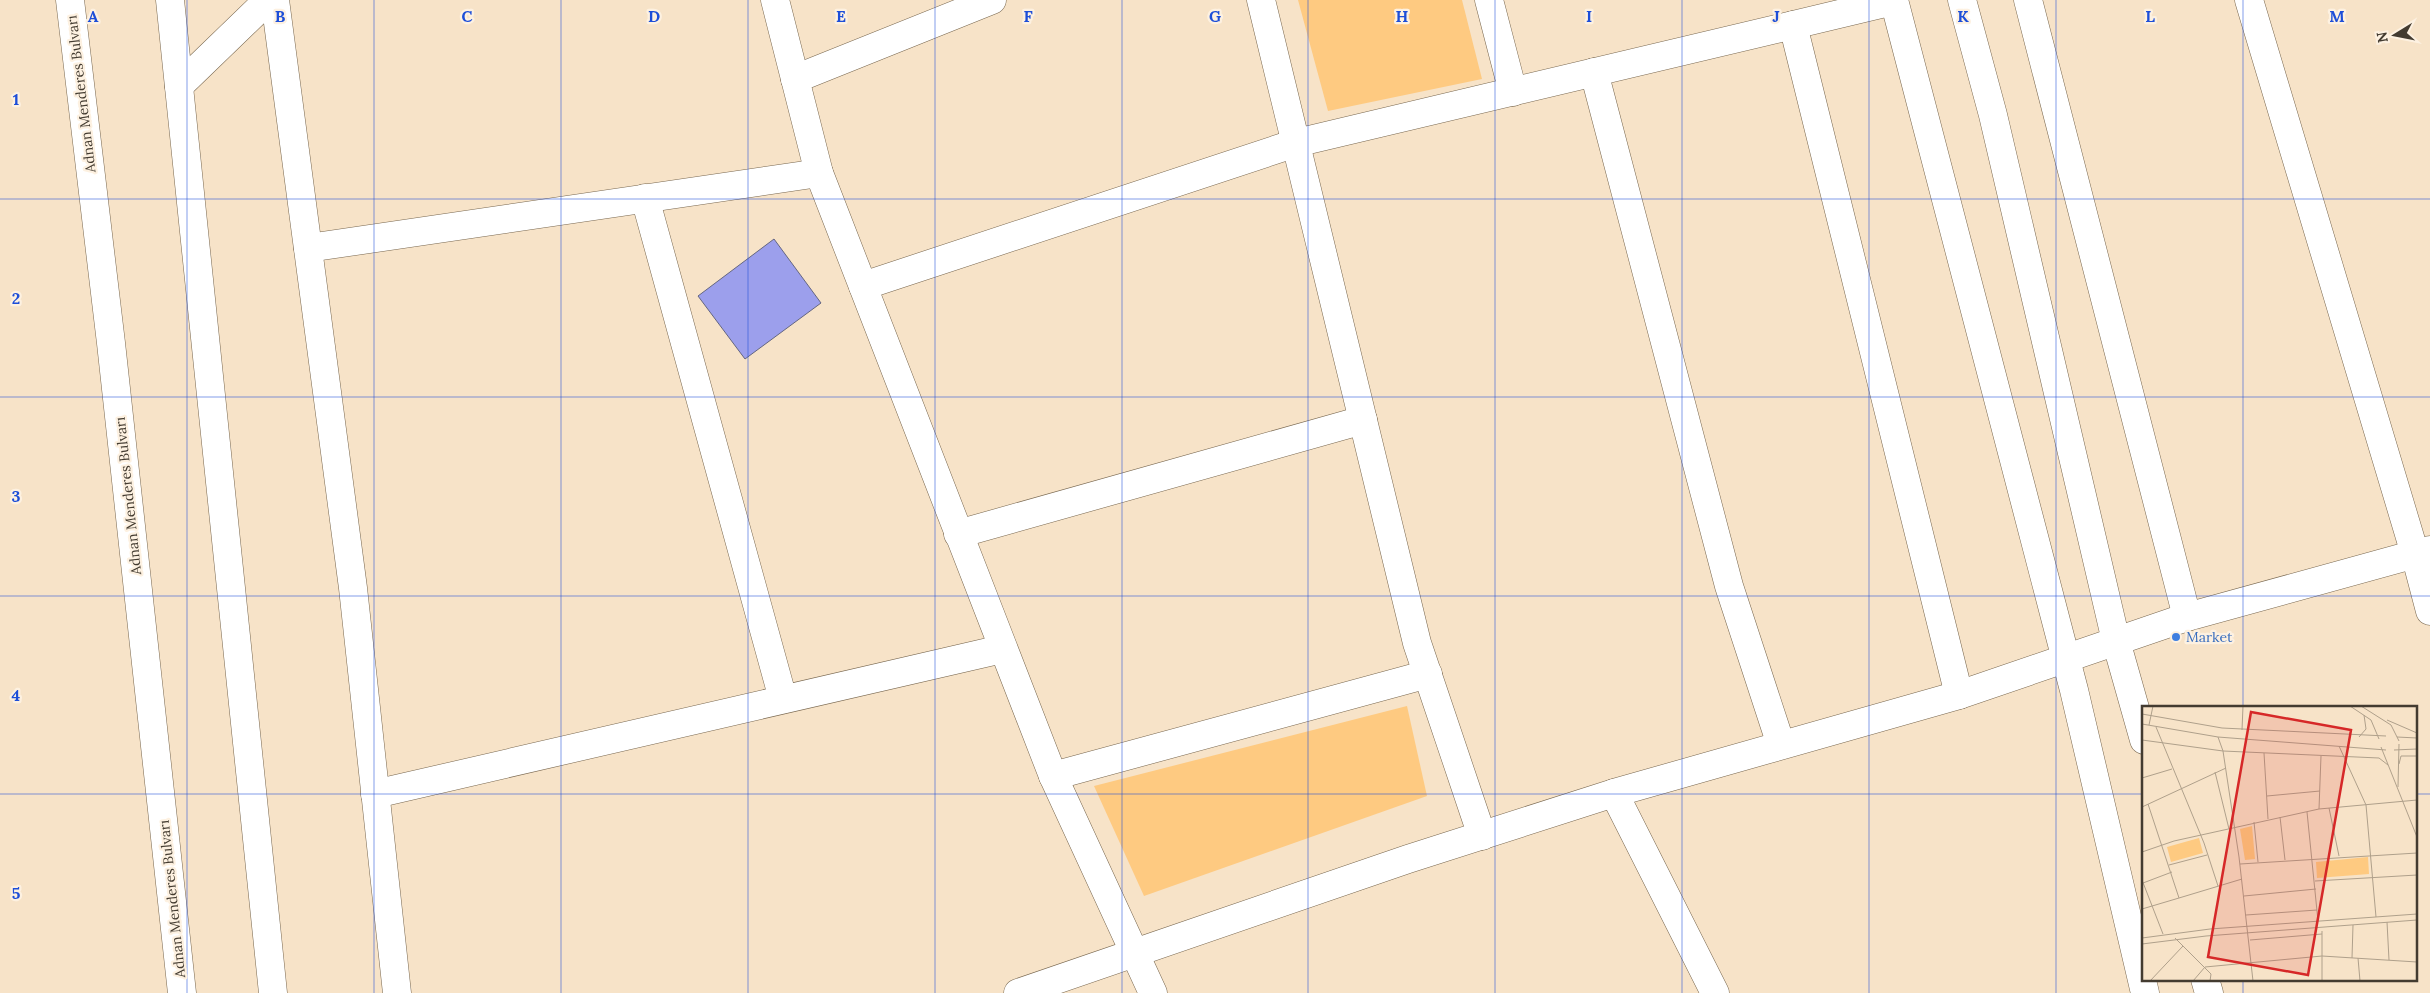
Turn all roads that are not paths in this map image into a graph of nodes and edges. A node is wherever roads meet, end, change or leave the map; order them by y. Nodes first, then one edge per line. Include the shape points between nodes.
1 (70, 0) edge
2 (170, 0) edge
3 (268, 0) edge
4 (275, 0) edge
5 (774, 0) edge
6 (992, 0) edge
7 (1261, 0) edge
8 (1489, 0) edge
9 (1894, 0) edge
10 (1962, 0) edge
11 (2028, 0) edge
12 (2249, 0) edge
13 (1793, 25) junction
14 (1594, 72) junction
15 (795, 79) junction
16 (179, 86) junction
17 (1513, 92) junction
18 (1296, 143) junction
19 (820, 173) junction
20 (645, 198) junction
21 (308, 248) junction
22 (863, 286) junction
23 (1363, 420) junction
24 (958, 534) junction
25 (2423, 552) edge
26 (2430, 611) edge
27 (2187, 617) junction
28 (2116, 641) junction
29 (1002, 649) junction
30 (2065, 659) junction
31 (1428, 674) junction
32 (1959, 695) junction
33 (782, 700) junction
34 (2142, 733) edge
35 (1781, 745) junction
36 (1053, 776) junction
37 (375, 794) junction
38 (1614, 794) junction
39 (1482, 836) junction
40 (1135, 954) junction
41 (2205, 980) edge
42 (182, 993) edge
43 (273, 993) edge
44 (397, 993) edge
45 (1018, 993) edge
46 (1153, 993) edge
47 (1716, 993) edge
48 (2145, 993) edge
49 (2209, 993) edge

1 - 42 street, Adnan Menderes Bulvarı
2 - 16 street
3 - 16 street
4 - 21 street
5 - 15 street
6 - 15 street
7 - 18 street
8 - 17 street
9 - 13 street
9 - 30 street
10 - 28 street via 1993,115
11 - 27 street
12 - 25 street
13 - 14 street
13 - 32 street
14 - 17 street
14 - 35 street via 1728,586
15 - 19 street
16 - 43 street
17 - 18 street
18 - 22 street
18 - 23 street
19 - 20 street
19 - 22 street
20 - 21 street
20 - 33 street
21 - 37 street via 354,588
22 - 24 street
23 - 24 street
23 - 31 street via 1417,643
24 - 29 street
25 - 26 street
25 - 27 street
27 - 28 street
28 - 30 street
28 - 34 street
29 - 33 street
29 - 36 street
30 - 32 street
30 - 48 street
31 - 36 street
31 - 39 street
32 - 35 street
33 - 37 street
35 - 38 street
36 - 40 street
37 - 44 street
38 - 39 street
38 - 47 street
39 - 40 street
40 - 45 street
40 - 46 street
41 - 49 street

